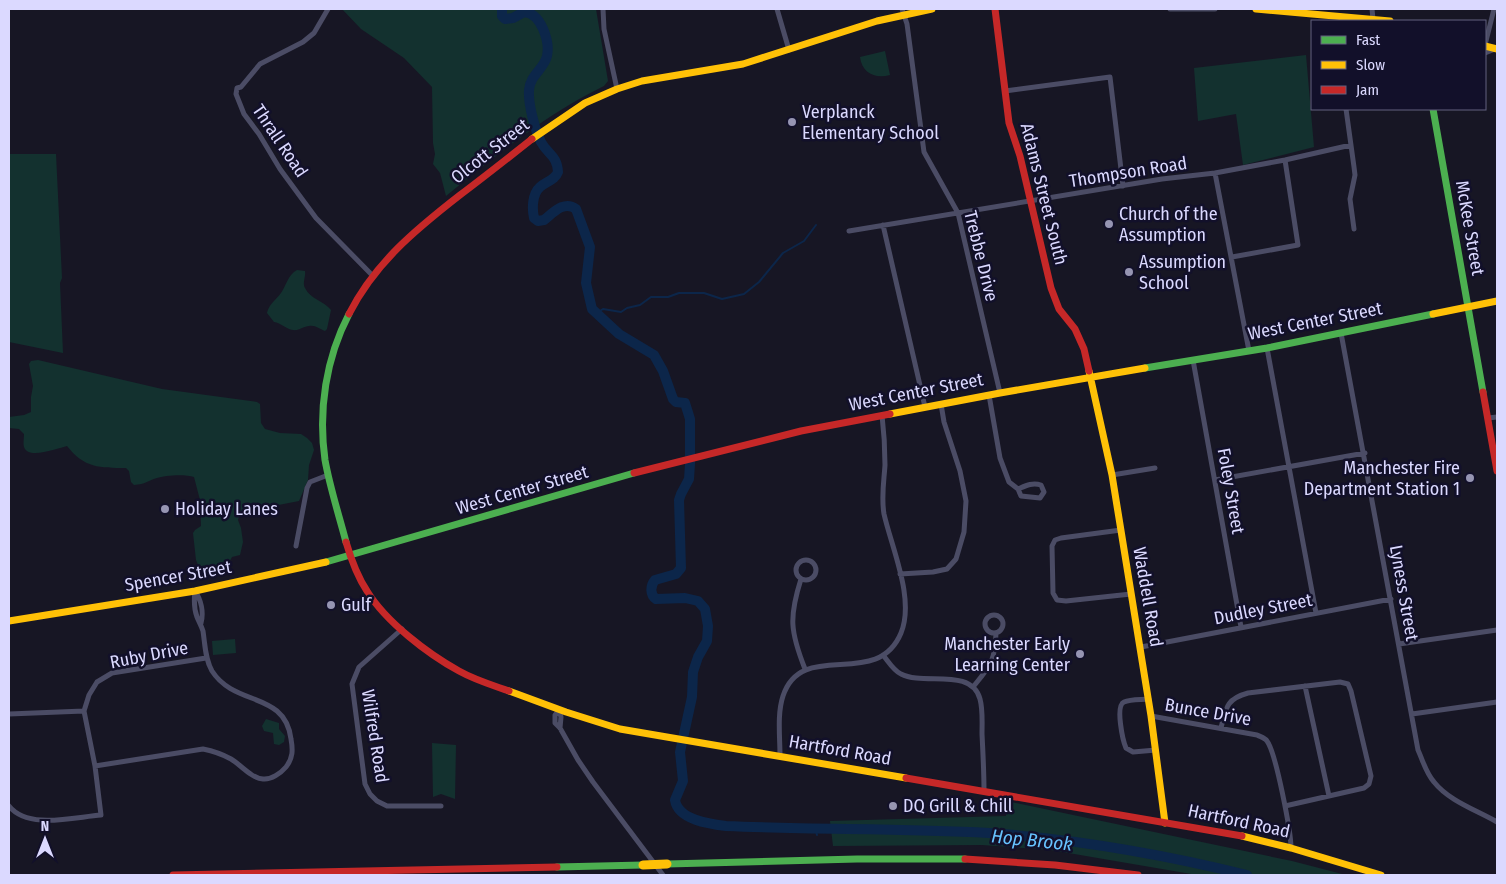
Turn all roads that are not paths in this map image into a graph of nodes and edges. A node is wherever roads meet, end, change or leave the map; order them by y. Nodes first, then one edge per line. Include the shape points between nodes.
1 (328, 9) edge
2 (603, 9) edge
3 (777, 9) edge
4 (932, 9) edge
5 (995, 9) edge
6 (1170, 9) edge
7 (1215, 9) edge
8 (1256, 9) edge
9 (1372, 9) edge
10 (1494, 9) edge
11 (903, 11) edge
12 (1301, 11) edge
13 (1334, 18) edge
14 (1373, 19) junction
15 (1382, 20) edge
16 (1486, 41) edge
17 (789, 50) junction
18 (617, 88) junction
19 (1004, 91) junction
20 (1346, 110) edge
21 (1433, 110) edge
22 (1351, 145) junction
23 (1285, 160) junction
24 (1215, 173) junction
25 (1123, 186) junction
26 (1031, 201) junction
27 (958, 213) junction
28 (883, 225) junction
29 (1354, 229) dead end
30 (849, 231) dead end
31 (1232, 257) junction
32 (372, 275) junction
33 (1497, 301) edge
34 (1468, 307) junction
35 (1341, 333) junction
36 (1268, 348) junction
37 (1249, 351) junction
38 (1193, 360) junction
39 (1090, 378) junction
40 (1000, 393) junction
41 (989, 395) junction
42 (941, 404) junction
43 (925, 407) junction
44 (882, 415) junction
45 (1492, 418) edge
46 (1364, 453) junction
47 (1290, 467) junction
48 (1155, 468) dead end
49 (1497, 471) edge
50 (328, 475) junction
51 (1112, 475) junction
52 (1215, 480) junction
53 (1018, 489) junction
54 (1121, 530) junction
55 (296, 546) dead end
56 (351, 555) junction
57 (900, 574) junction
58 (801, 579) junction
59 (195, 591) junction
60 (1131, 594) junction
61 (1391, 599) junction
62 (1316, 613) junction
63 (9, 621) edge
64 (1241, 627) junction
65 (402, 629) junction
66 (1497, 630) edge
67 (996, 633) dead end
68 (1399, 644) junction
69 (1140, 647) junction
70 (883, 655) junction
71 (206, 658) junction
72 (805, 668) junction
73 (1305, 686) junction
74 (973, 687) junction
75 (1149, 699) junction
76 (1497, 702) edge
77 (559, 710) junction
78 (84, 711) junction
79 (9, 714) edge
80 (1412, 714) junction
81 (1152, 716) junction
82 (1221, 728) junction
83 (1156, 750) junction
84 (780, 756) junction
85 (95, 766) junction
86 (984, 791) junction
87 (1329, 796) junction
88 (9, 806) edge
89 (441, 806) dead end
90 (1285, 806) junction
91 (1497, 822) edge
92 (1165, 823) junction
93 (1291, 848) junction
94 (173, 875) edge
95 (198, 875) edge
96 (663, 875) edge
97 (1138, 875) edge
98 (1381, 875) edge

1 - 32 street, Thrall Road via 314,32 303,42 260,64 237,88 236,94 244,114 316,218
2 - 18 street via 604,29
3 - 17 street
4 - 11 main road, Olcott Street
5 - 19 main road, Adams Street South
6 - 7 street
8 - 12 main road
9 - 14 street
10 - 16 street
11 - 17 main road, Olcott Street
11 - 27 street, Trebbe Drive via 908,24 924,152
12 - 13 main road
13 - 14 main road
14 - 15 main road
17 - 18 main road, Olcott Street via 743,64
18 - 32 main road, Olcott Street via 585,103 531,138 394,249
19 - 25 street via 1110,77
19 - 26 main road, Adams Street South via 1009,123
20 - 22 street
21 - 34 main road, McKee Street
22 - 23 street, Thompson Road
22 - 29 street via 1355,175 1350,199
23 - 24 street, Thompson Road
23 - 31 street via 1298,245
24 - 25 street, Thompson Road
24 - 31 street
25 - 26 street, Thompson Road
26 - 27 street, Thompson Road
26 - 39 main road, Adams Street South via 1051,288 1059,309 1081,340
27 - 28 street, Thompson Road
27 - 40 street, Trebbe Drive
28 - 30 street, Thompson Road
28 - 43 street
31 - 37 street
32 - 50 main road, Olcott Street via 344,321 330,361 322,427
33 - 34 main road, West Center Street
34 - 35 main road, West Center Street
34 - 45 main road, McKee Street
35 - 36 main road, West Center Street
35 - 46 street, Lyness Street
36 - 37 main road, West Center Street
36 - 47 street
37 - 38 main road, West Center Street
38 - 39 main road, West Center Street
38 - 52 street, Foley Street
39 - 40 main road, West Center Street
39 - 51 main road, Waddell Road
40 - 41 main road, West Center Street
41 - 42 main road, West Center Street
41 - 53 street via 1003,470 1009,482
42 - 43 main road, West Center Street
42 - 57 street via 966,501 964,532 956,559 947,568
43 - 44 main road, West Center Street
44 - 56 main road, West Center Street via 696,457
44 - 57 street via 885,440 882,497
45 - 49 main road, McKee Street
46 - 47 street
46 - 61 street, Lyness Street
47 - 52 street
47 - 62 street
48 - 51 street
50 - 55 street via 310,482 307,488
50 - 56 main road, Olcott Street
51 - 54 main road, Waddell Road
52 - 64 street, Foley Street
53 - 53 street via 1021,496 1033,498 1042,497 1044,492 1037,484
54 - 60 main road, Waddell Road
54 - 60 street via 1055,540 1052,546 1053,593 1057,600 1066,601
56 - 59 main road, Spencer Street
56 - 65 main road, Hartford Road via 373,602
57 - 70 street via 905,615 895,644
58 - 58 street via 811,579 816,574 817,567 812,561 804,559 797,565 796,573
58 - 72 street via 793,603 792,624 795,644
59 - 63 main road, Spencer Street
59 - 71 street
60 - 69 main road, Waddell Road
61 - 62 street, Dudley Street
61 - 68 street, Lyness Street
62 - 64 street, Dudley Street
64 - 69 street, Dudley Street
65 - 77 main road, Hartford Road via 438,658 468,676
65 - 89 street, Wilfred Road via 359,667 352,684 365,784 377,801 388,806
66 - 68 street
67 - 74 street via 996,652 991,666
68 - 80 street, Lyness Street
69 - 75 main road, Waddell Road
70 - 72 street via 870,662
70 - 74 street via 900,674 962,681
71 - 78 street, Ruby Drive via 112,673 96,684 88,695
71 - 85 street via 219,681 277,709 285,718 293,752 284,770 264,779 252,775 219,753 203,749
72 - 84 street via 790,681 783,696
73 - 82 street via 1237,696 1225,709
73 - 87 street
73 - 87 street via 1348,684 1371,776 1364,788
74 - 86 street via 982,710
75 - 81 main road, Waddell Road
75 - 83 street via 1121,705 1123,741 1133,752
76 - 80 street
77 - 84 main road, Hartford Road via 620,729
77 - 96 street via 554,720 588,775
78 - 79 street
78 - 85 street
80 - 91 street, Lyness Street via 1418,750 1434,782 1448,795
81 - 82 street, Bunce Drive
81 - 83 main road, Waddell Road
82 - 90 street, Bunce Drive via 1266,739
83 - 92 main road, Waddell Road
84 - 86 main road, Hartford Road
85 - 88 street via 101,815 40,821 25,817
86 - 92 main road, Hartford Road
87 - 90 street
90 - 93 street, Bunce Drive
92 - 93 main road, Hartford Road via 1231,833
93 - 98 main road, Hartford Road
94 - 95 main road
95 - 97 main road, bridge via 972,859 1043,863

